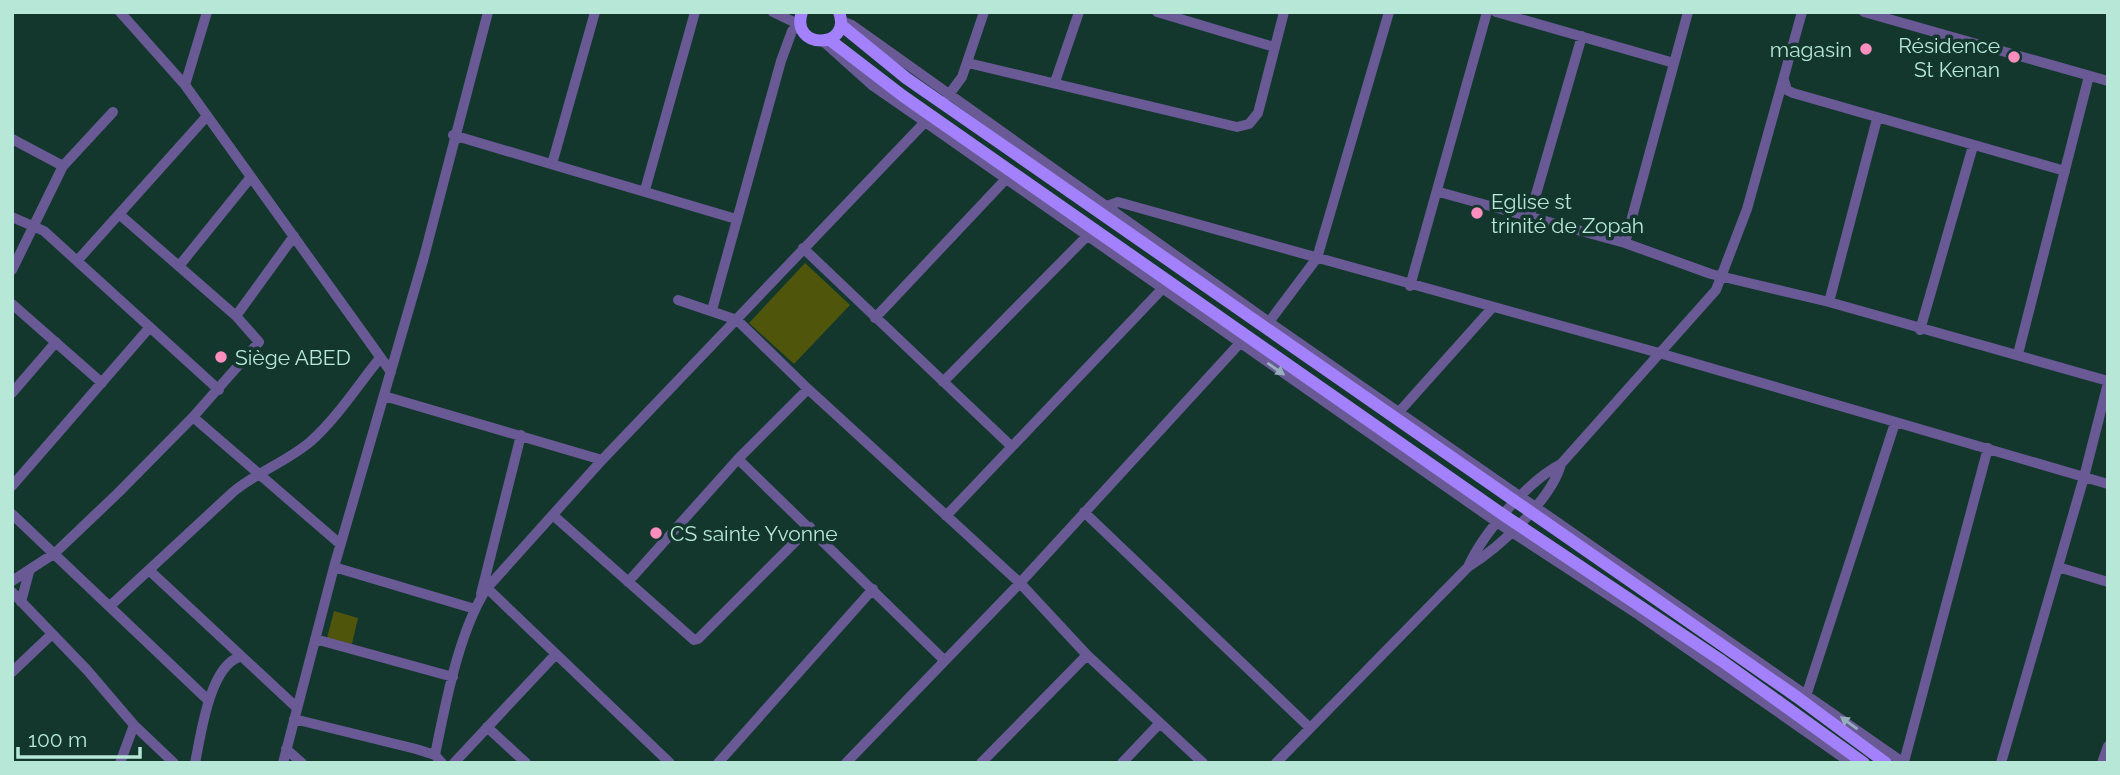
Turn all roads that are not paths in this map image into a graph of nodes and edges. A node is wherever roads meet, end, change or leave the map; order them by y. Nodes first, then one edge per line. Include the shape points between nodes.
1 (120, 12) edge
2 (208, 12) edge
3 (488, 12) edge
4 (594, 12) edge
5 (695, 12) edge
6 (774, 12) edge
7 (984, 12) edge
8 (1079, 12) edge
9 (1157, 12) edge
10 (1284, 12) edge
11 (1389, 12) edge
12 (1487, 12) edge
13 (1496, 12) edge
14 (1688, 12) edge
15 (1802, 12) edge
16 (1864, 12) edge
17 (1912, 12) edge
18 (798, 17) edge
19 (841, 20) edge
20 (1909, 25) junction
21 (1582, 36) junction
22 (827, 41) junction
23 (1274, 47) junction
24 (968, 63) junction
25 (1674, 63) junction
26 (2089, 76) junction
27 (1783, 79) junction
28 (2108, 81) edge
29 (1055, 82) junction
30 (185, 85) junction
31 (948, 96) junction
32 (113, 112) dead end
33 (207, 116) junction
34 (1877, 119) junction
35 (925, 122) junction
36 (453, 135) junction
37 (12, 139) edge
38 (1973, 146) junction
39 (552, 164) junction
40 (62, 166) junction
41 (2065, 172) junction
42 (251, 177) junction
43 (1006, 179) junction
44 (645, 190) junction
45 (1439, 192) junction
46 (1107, 206) junction
47 (119, 214) junction
48 (1530, 215) junction
49 (12, 217) edge
50 (736, 219) junction
51 (34, 225) junction
52 (1088, 235) junction
53 (295, 236) junction
54 (1625, 243) junction
55 (803, 248) junction
56 (1317, 258) junction
57 (77, 261) junction
58 (179, 266) junction
59 (12, 270) edge
60 (1719, 276) junction
61 (1410, 286) junction
62 (1163, 288) junction
63 (678, 300) dead end
64 (1829, 302) junction
65 (12, 304) edge
66 (1492, 308) junction
67 (712, 310) junction
68 (236, 316) junction
69 (875, 318) junction
70 (737, 320) junction
71 (1269, 322) junction
72 (150, 327) junction
73 (1920, 330) junction
74 (56, 342) junction
75 (1240, 343) junction
76 (1659, 353) junction
77 (2018, 354) junction
78 (380, 358) junction
79 (391, 372) junction
80 (943, 382) junction
81 (2108, 382) edge
82 (102, 383) junction
83 (807, 389) junction
84 (219, 390) junction
85 (12, 393) edge
86 (384, 396) junction
87 (1399, 412) junction
88 (194, 417) junction
89 (1895, 423) junction
90 (521, 435) junction
91 (1011, 446) junction
92 (1988, 448) junction
93 (738, 459) junction
94 (601, 460) junction
95 (1561, 464) junction
96 (258, 474) junction
97 (2084, 477) junction
98 (2108, 484) edge
99 (12, 486) edge
100 (1519, 501) junction
101 (1531, 509) junction
102 (1084, 512) junction
103 (12, 514) edge
104 (554, 516) junction
105 (946, 516) junction
106 (1502, 519) junction
107 (810, 527) junction
108 (1514, 527) junction
109 (340, 544) junction
110 (55, 553) junction
111 (2058, 566) junction
112 (334, 567) junction
113 (1468, 567) junction
114 (150, 571) junction
115 (29, 572) junction
116 (12, 581) edge
117 (628, 582) junction
118 (2108, 582) edge
119 (1020, 583) junction
120 (487, 587) junction
121 (873, 589) junction
122 (12, 592) edge
123 (480, 598) junction
124 (22, 602) junction
125 (110, 606) junction
126 (475, 609) junction
127 (51, 635) junction
128 (315, 639) junction
129 (556, 653) junction
130 (1087, 655) junction
131 (239, 657) junction
132 (944, 660) junction
133 (12, 672) edge
134 (453, 677) junction
135 (1807, 693) junction
136 (209, 701) junction
137 (296, 707) junction
138 (293, 719) junction
139 (1159, 724) junction
140 (134, 725) junction
141 (487, 727) junction
142 (1310, 728) junction
143 (2108, 746) edge
144 (286, 748) junction
145 (438, 759) edge
146 (1904, 762) edge
147 (120, 763) edge
148 (174, 763) edge
149 (195, 763) edge
150 (283, 763) edge
151 (302, 763) edge
152 (454, 763) edge
153 (526, 763) edge
154 (670, 763) edge
155 (718, 763) edge
156 (846, 763) edge
157 (981, 763) edge
158 (1122, 763) edge
159 (1203, 763) edge
160 (1276, 763) edge
161 (1851, 763) edge
162 (1864, 763) edge
163 (1886, 763) edge
164 (2001, 763) edge
165 (2102, 763) edge

1 - 30 street
2 - 30 street
3 - 36 street
4 - 39 street
5 - 44 street
6 - 18 street
7 - 24 street
8 - 29 street
9 - 23 street
10 - 23 street
11 - 56 street
12 - 45 street
13 - 21 street
14 - 25 street
15 - 27 street
16 - 20 street
17 - 20 street
18 - 22 main road via 807,37
18 - 50 street
19 - 22 main road
19 - 31 street
19 - 100 main road via 906,78
20 - 26 street
21 - 25 street
21 - 48 street
22 - 35 street via 873,86
22 - 106 main road
23 - 29 street via 1258,113 1249,124 1237,127
24 - 29 street
24 - 31 street
25 - 54 street
26 - 28 street
26 - 41 street
27 - 34 street via 1793,93
27 - 60 street via 1747,208
30 - 33 street
31 - 46 street
32 - 40 street
33 - 42 street
33 - 47 street
34 - 38 street
34 - 64 street
35 - 43 street
35 - 55 street
36 - 39 street
36 - 79 street
37 - 40 street
38 - 41 street
38 - 73 street
39 - 44 street
40 - 51 street
41 - 77 street
42 - 53 street
42 - 58 street
43 - 52 street
43 - 69 street
44 - 50 street
45 - 48 street
45 - 61 street
46 - 56 street via 1118,202
46 - 71 street
47 - 57 street
47 - 58 street
48 - 54 street
49 - 51 street
50 - 67 street
51 - 57 street
51 - 59 street
52 - 62 street
52 - 80 street
53 - 68 street
53 - 78 street
54 - 60 street
55 - 69 street
55 - 70 street
56 - 61 street
56 - 71 street
57 - 72 street
58 - 68 street
60 - 64 street
60 - 76 street via 1710,299
61 - 66 street
62 - 75 street
62 - 91 street
63 - 67 street
64 - 73 street
65 - 74 street
66 - 76 street
66 - 87 street
67 - 70 street
68 - 84 street via 259,342
69 - 80 street
70 - 83 street
70 - 94 street
71 - 87 street
72 - 82 street
72 - 84 street
73 - 77 street
74 - 82 street
74 - 85 street
75 - 102 street
75 -> 106 street
76 - 89 street
76 - 95 street
77 - 81 street
78 - 79 street
78 - 96 street via 312,440 287,460
79 - 86 street
80 - 91 street
81 - 97 street
82 - 99 street
83 - 93 street
83 - 105 street
84 - 88 street
86 - 90 street
86 - 109 street
87 - 100 street
88 - 96 street
88 - 110 street
89 - 92 street
89 - 135 street
90 - 94 street
90 - 123 street
91 - 105 street
92 - 97 street
92 - 146 street
93 - 107 street
93 - 117 street
94 - 104 street
95 - 100 street via 1545,472
95 - 101 street via 1557,482
96 - 109 street
96 - 114 street
97 - 98 street
97 - 111 street
100 - 101 main road
100 - 106 street
101 - 108 street
101 - 135 street
101 - 163 main road
102 - 119 street
102 - 142 street
103 - 110 street
104 - 117 street
104 - 120 street
105 - 119 street
106 - 108 main road
106 - 113 street via 1478,545
107 - 117 street via 698,639 690,639
107 - 121 street
108 - 113 street via 1489,554
108 - 161 street
108 - 162 main road via 1734,668
109 - 112 street
110 - 115 street
110 - 125 street
111 - 118 street
111 - 164 street
112 - 126 street
112 - 128 street
113 - 142 street
114 - 125 street
114 - 131 street
115 - 116 street
115 - 124 street
119 - 130 street
119 - 132 street
120 - 123 street
120 - 129 street
121 - 132 street
121 - 155 street
122 - 124 street
123 - 126 street
124 - 127 street
125 - 136 street
126 - 134 street
127 - 133 street
127 - 140 street
128 - 134 street
128 - 137 street
129 - 141 street
129 - 154 street
130 - 139 street
130 - 157 street
131 - 136 street via 227,665
131 - 137 street
132 - 156 street
134 - 145 street
146 -> 135 street
136 - 149 street
137 - 138 street
138 - 144 street
138 - 145 street
139 - 158 street
139 - 159 street
140 - 147 street
140 - 148 street
141 - 152 street
141 - 153 street
142 - 160 street
143 - 165 street
144 - 150 street
144 - 151 street

